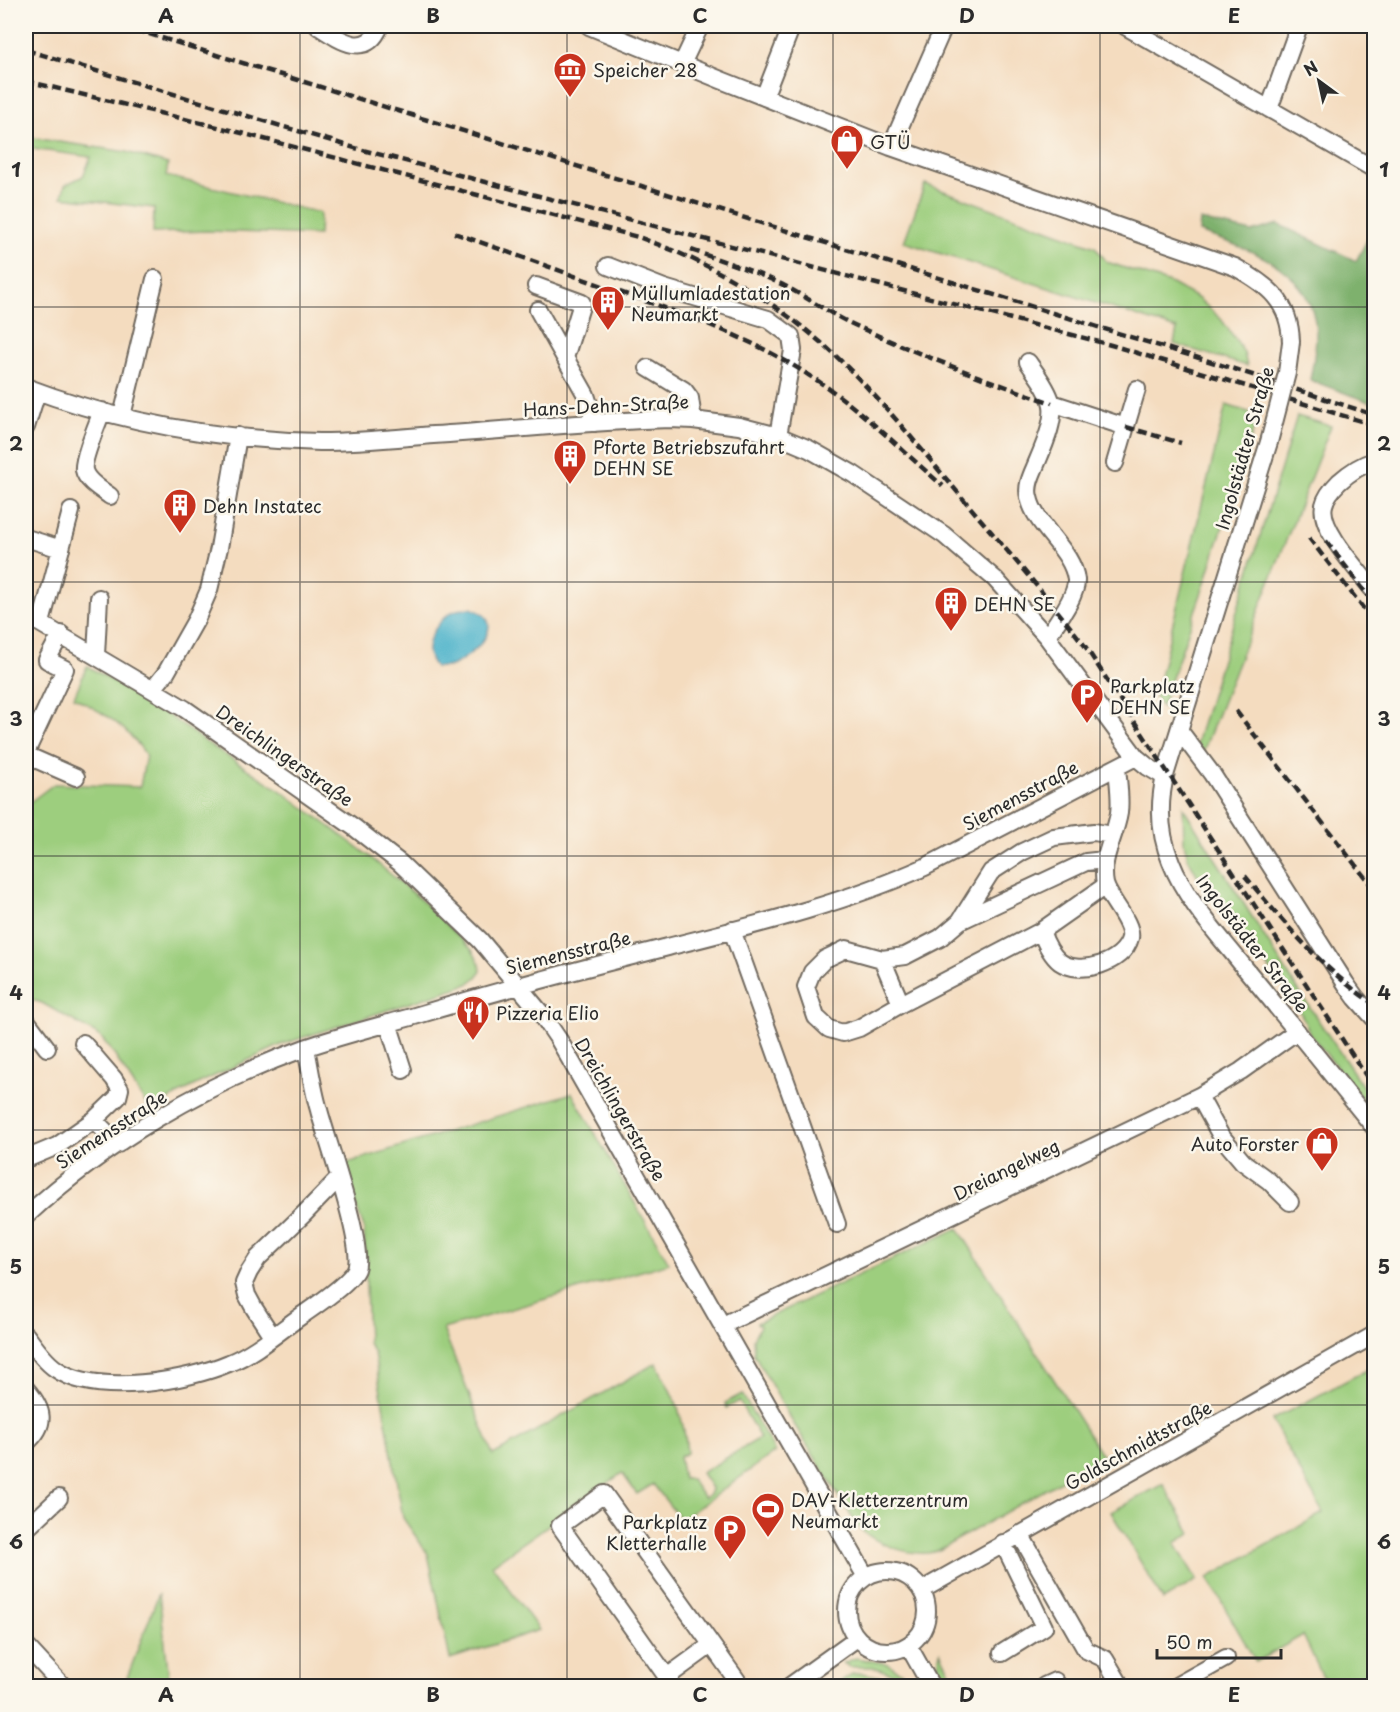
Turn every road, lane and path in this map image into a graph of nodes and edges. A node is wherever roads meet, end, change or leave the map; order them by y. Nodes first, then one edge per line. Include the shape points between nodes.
1 (318, 26) edge
2 (380, 26) edge
3 (589, 26) edge
4 (699, 26) edge
5 (789, 26) edge
6 (944, 26) edge
7 (1125, 26) edge
8 (1299, 26) edge
9 (682, 64) junction
10 (764, 97) junction
11 (1269, 109) junction
12 (891, 147) junction
13 (1374, 169) edge
14 (608, 266) dead end
15 (155, 279) dead end
16 (536, 286) dead end
17 (538, 310) dead end
18 (565, 358) junction
19 (1028, 362) dead end
20 (648, 368) dead end
21 (31, 389) edge
22 (1137, 389) dead end
23 (1052, 403) junction
24 (102, 411) junction
25 (122, 416) junction
26 (693, 420) junction
27 (595, 423) junction
28 (26, 427) edge
29 (1126, 427) junction
30 (238, 436) junction
31 (778, 436) junction
32 (1374, 461) edge
33 (1115, 464) dead end
34 (110, 496) dead end
35 (71, 511) dead end
36 (26, 538) edge
37 (61, 549) junction
38 (1374, 591) edge
39 (99, 598) dead end
40 (26, 615) edge
41 (41, 623) junction
42 (61, 634) junction
43 (1047, 637) junction
44 (96, 655) junction
45 (153, 689) junction
46 (1179, 730) junction
47 (26, 754) edge
48 (1136, 757) junction
49 (1117, 767) junction
50 (76, 777) dead end
51 (1165, 777) junction
52 (1112, 835) junction
53 (1104, 860) junction
54 (1106, 886) junction
55 (960, 921) junction
56 (732, 930) junction
57 (1041, 931) junction
58 (882, 959) junction
59 (518, 984) junction
60 (901, 1004) junction
61 (1374, 1018) edge
62 (26, 1020) edge
63 (388, 1023) junction
64 (1297, 1032) junction
65 (83, 1043) dead end
66 (306, 1047) junction
67 (47, 1048) dead end
68 (403, 1070) dead end
69 (1199, 1096) junction
70 (94, 1120) junction
71 (1374, 1127) edge
72 (118, 1144) junction
73 (26, 1159) edge
74 (339, 1178) junction
75 (1290, 1202) dead end
76 (26, 1216) edge
77 (837, 1224) dead end
78 (723, 1325) junction
79 (26, 1335) edge
80 (1374, 1335) edge
81 (272, 1336) junction
82 (26, 1389) edge
83 (26, 1443) edge
84 (58, 1498) dead end
85 (26, 1529) edge
86 (1020, 1534) junction
87 (1003, 1543) junction
88 (866, 1576) junction
89 (922, 1590) junction
90 (857, 1638) junction
91 (711, 1645) junction
92 (908, 1645) junction
93 (26, 1646) edge
94 (1002, 1653) dead end
95 (1226, 1658) dead end
96 (63, 1686) edge
97 (741, 1686) edge
98 (790, 1686) edge
99 (931, 1686) edge
100 (1044, 1686) edge
101 (1058, 1686) edge
102 (1121, 1686) edge
103 (1176, 1686) edge

1 - 2 street via 354,45 370,40
3 - 9 street, Ingolstädter Straße
4 - 9 street
5 - 10 street
6 - 12 street
7 - 11 street
8 - 11 street
9 - 10 street, Ingolstädter Straße
10 - 12 street, Ingolstädter Straße
11 - 13 street
12 - 46 street, Ingolstädter Straße, bridge via 1235,267 1278,298 1289,319 1287,373 1269,442
14 - 31 street via 664,288 768,319 791,336 794,350
15 - 25 street
16 - 18 street via 582,303
17 - 18 street
18 - 27 street via 586,395
19 - 23 street
20 - 26 street via 684,390 690,398
21 - 24 street, Hans-Dehn-Straße
21 - 28 street
22 - 29 street
23 - 29 street
23 - 43 street via 1052,419 1029,481 1028,496 1065,555 1076,581
24 - 25 street, Hans-Dehn-Straße
24 - 34 street via 84,471
25 - 30 street, Hans-Dehn-Straße
26 - 27 street, Hans-Dehn-Straße
26 - 31 street, Hans-Dehn-Straße
27 - 30 street, Hans-Dehn-Straße via 321,442
29 - 33 street
30 - 45 street via 209,590 196,620
31 - 43 street, Hans-Dehn-Straße via 846,470 950,540 995,579
32 - 38 street via 1362,464 1346,476 1330,490 1323,505 1325,521 1335,539
35 - 37 street
36 - 37 street
37 - 41 street
39 - 44 street
40 - 41 street, Dreichlingerstraße
41 - 42 street, Dreichlingerstraße
42 - 44 street, Dreichlingerstraße
42 - 47 street via 47,660 65,669
43 - 48 street, Hans-Dehn-Straße
44 - 45 street, Dreichlingerstraße
45 - 59 street, Dreichlingerstraße via 346,821 400,863 480,940
46 - 51 street, Ingolstädter Straße
46 - 61 street via 1212,774 1346,984
47 - 50 street
48 - 49 street, Siemensstraße
48 - 51 street, Hans-Dehn-Straße
49 - 52 street via 1119,812
49 - 56 street, Siemensstraße via 890,883
51 - 64 street, Ingolstädter Straße via 1161,817 1165,844 1176,874
52 - 53 street
52 - 55 street via 1094,832 1054,837 1022,852 991,872
53 - 54 street
53 - 55 street via 1086,862
54 - 57 street
54 - 57 street via 1129,928 1130,938 1121,953 1101,966 1081,969 1061,962
55 - 58 street via 940,938 905,956
56 - 59 street, Siemensstraße
56 - 77 street
57 - 60 street
58 - 60 street
58 - 60 street via 846,949 825,959 812,972 806,987 816,1017 829,1029 843,1034
59 - 63 street, Siemensstraße
59 - 78 street, Dreichlingerstraße via 559,1040
62 - 67 street
63 - 66 street, Siemensstraße
63 - 68 street
64 - 69 street, Dreiangelweg
64 - 71 street, Ingolstädter Straße
65 - 70 street via 120,1089 118,1097
66 - 72 street, Siemensstraße via 169,1112
66 - 74 street via 318,1108
69 - 75 street via 1221,1136 1243,1162
69 - 78 street, Dreiangelweg
70 - 72 street
70 - 73 street via 57,1146
72 - 76 street, Siemensstraße
74 - 81 street via 358,1257 356,1269 343,1284
74 - 81 street via 258,1258 244,1283
78 - 88 street, Dreichlingerstraße
79 - 81 street via 57,1370 75,1379 118,1385 162,1381 229,1363
80 - 86 street, Goldschmidtstraße
82 - 83 street via 42,1419
84 - 85 street
86 - 87 street, Goldschmidtstraße
86 - 102 street via 1086,1650 1105,1659
87 - 89 street, Goldschmidtstraße
87 - 94 street via 1044,1627
88 - 89 street via 890,1570 914,1580
88 - 90 street via 850,1594 847,1605 850,1629
89 - 92 street via 927,1614 924,1626
90 - 92 street via 881,1651
90 - 98 street
91 - 91 street via 604,1494 560,1526 667,1677
91 - 97 street
92 - 99 street
93 - 96 street
95 - 103 street
100 - 101 street via 1055,1681

